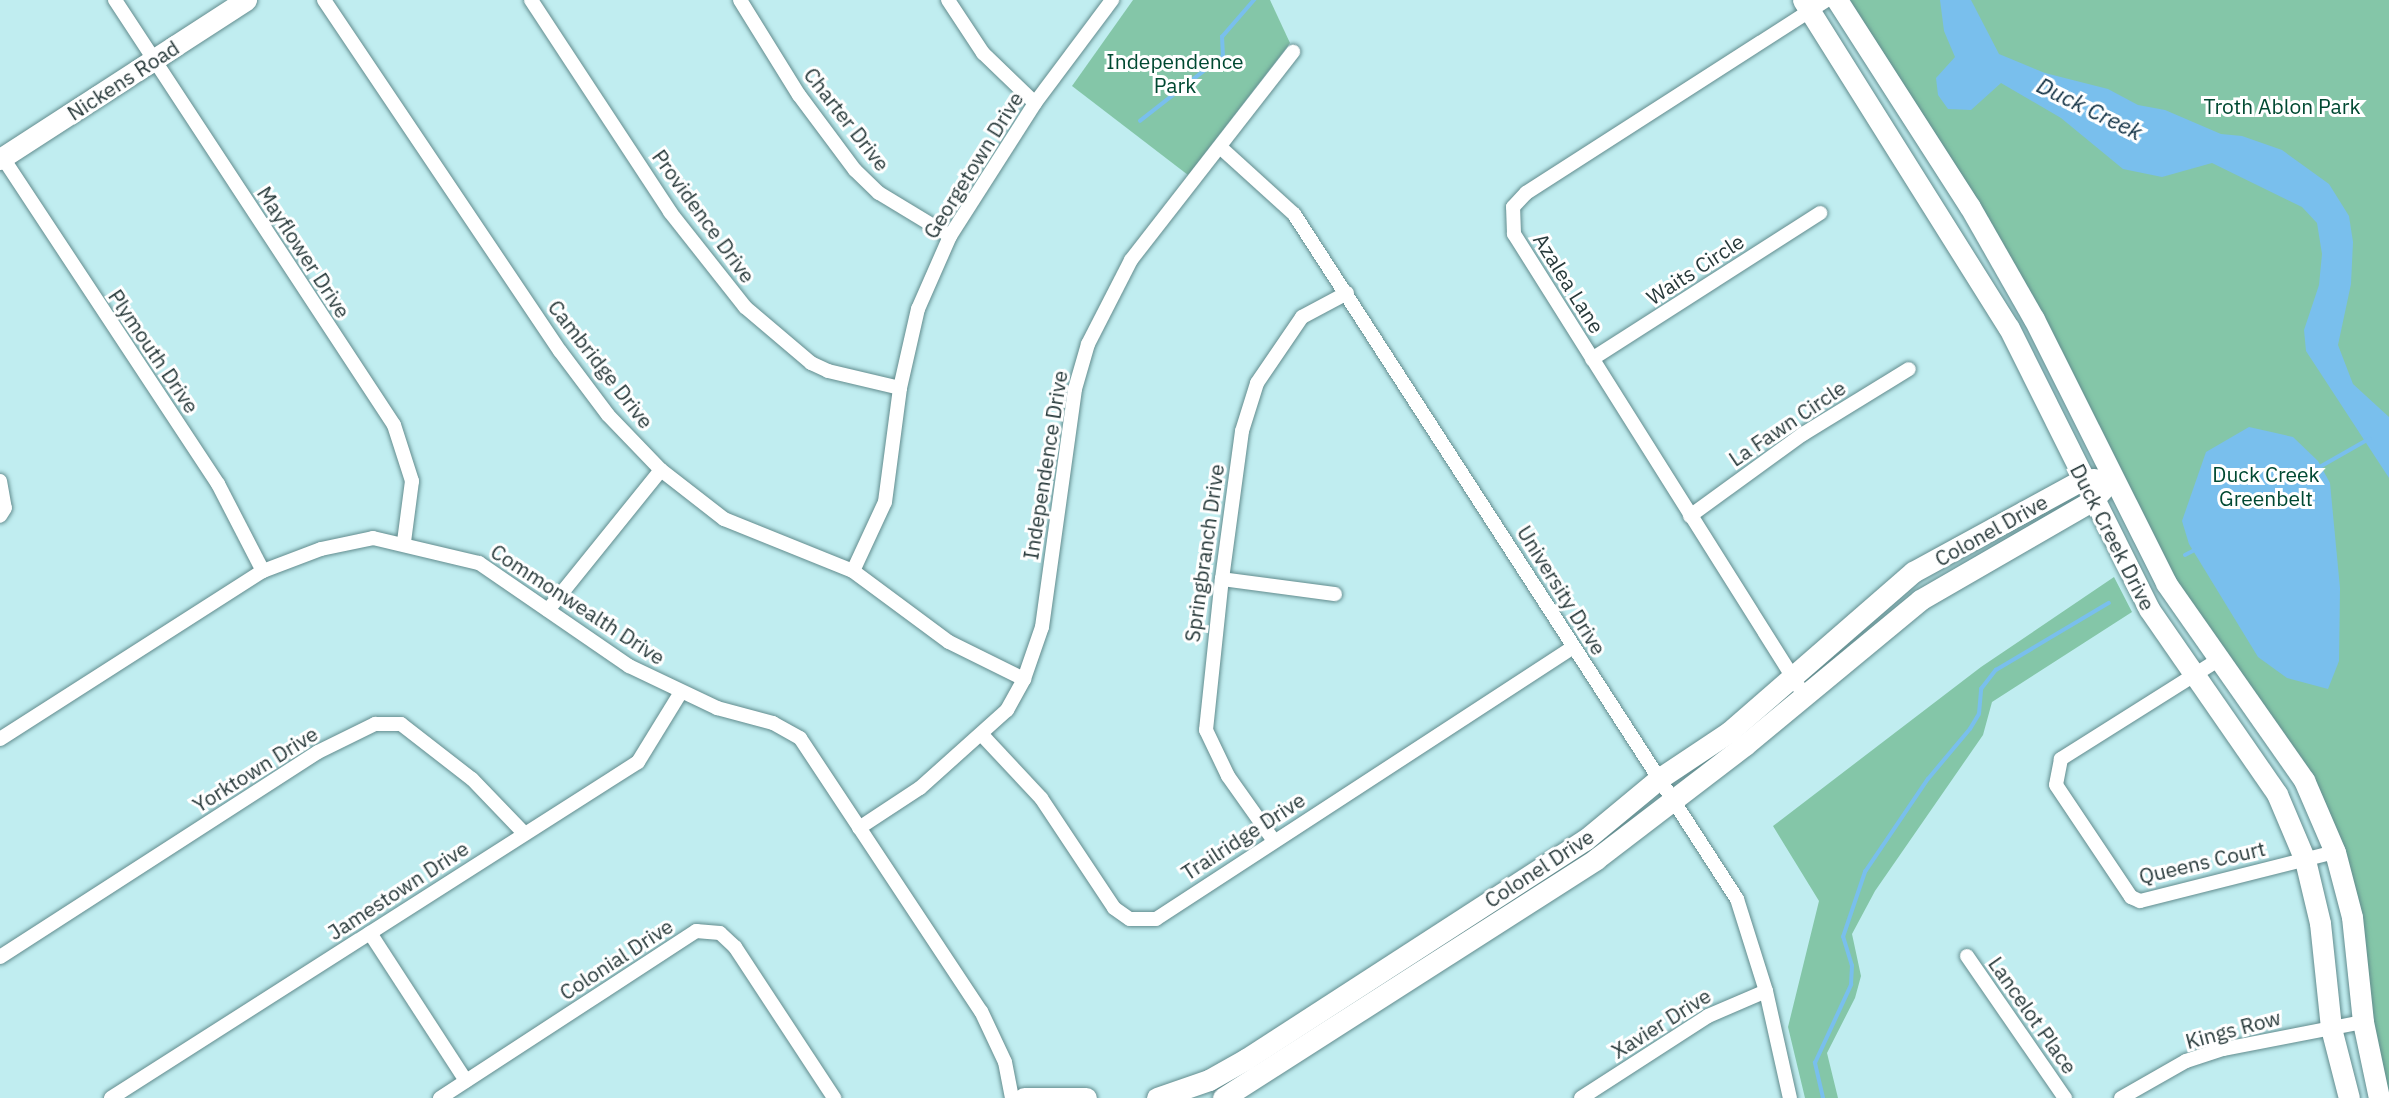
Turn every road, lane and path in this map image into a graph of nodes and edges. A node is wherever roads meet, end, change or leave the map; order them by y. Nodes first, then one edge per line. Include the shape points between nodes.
1 (115, 0) edge
2 (246, 0) edge
3 (324, 0) edge
4 (531, 0) edge
5 (740, 0) edge
6 (948, 0) edge
7 (1112, 0) edge
8 (1837, 0) edge
9 (1813, 4) edge
10 (1293, 52) dead end
11 (154, 60) junction
12 (1035, 103) junction
13 (1220, 147) junction
14 (1, 158) edge
15 (1820, 213) dead end
16 (950, 236) junction
17 (1347, 293) junction
18 (1592, 359) junction
19 (1909, 369) dead end
20 (900, 388) junction
21 (661, 470) junction
22 (2114, 478) junction
23 (2082, 480) junction
24 (0, 481) edge
25 (2093, 500) junction
26 (0, 516) edge
27 (1690, 516) junction
28 (404, 542) junction
29 (263, 571) junction
30 (853, 571) junction
31 (1222, 579) junction
32 (1335, 594) dead end
33 (548, 610) junction
34 (1573, 647) junction
35 (2218, 660) junction
36 (1791, 675) junction
37 (2193, 678) junction
38 (1024, 679) junction
39 (681, 692) junction
40 (1804, 695) junction
41 (983, 737) junction
42 (0, 739) edge
43 (1660, 778) junction
44 (1674, 800) junction
45 (859, 828) junction
46 (524, 833) junction
47 (1274, 841) junction
48 (2335, 852) junction
49 (2305, 860) junction
50 (370, 933) junction
51 (1967, 956) dead end
52 (0, 957) edge
53 (1766, 991) junction
54 (2363, 1022) junction
55 (2331, 1028) junction
56 (466, 1081) junction
57 (111, 1098) edge
58 (440, 1098) edge
59 (834, 1098) edge
60 (1012, 1098) edge
61 (1024, 1098) edge
62 (1086, 1098) edge
63 (1157, 1098) edge
64 (1223, 1098) edge
65 (1581, 1098) edge
66 (1790, 1098) edge
67 (2065, 1098) edge
68 (2121, 1098) edge
69 (2349, 1098) edge
70 (2379, 1098) edge

1 - 11 street, Mayflower Drive
2 - 11 street, Nickens Road
3 - 21 street, Cambridge Drive via 560,351 608,415
4 - 20 street, Providence Drive via 670,212 745,307 811,363
5 - 16 street, Charter Drive via 799,95 855,170 879,193
6 - 12 street via 983,53
7 - 12 street, Georgetown Drive
8 - 22 street, Duck Creek Drive via 1970,207 2034,319
9 - 18 street, Azalea Lane via 1526,193 1513,207 1514,234
9 - 23 street, Duck Creek Drive via 2009,328
10 - 13 street, Independence Drive
11 - 14 street, Nickens Road
11 - 28 street, Mayflower Drive via 394,425 412,481
12 - 16 street, Georgetown Drive
13 - 17 street, University Drive via 1294,214
13 - 38 street, Independence Drive via 1131,260 1088,344 1075,389 1042,627
14 - 29 street, Plymouth Drive via 218,484
15 - 18 street, Waits Circle
16 - 20 street, Georgetown Drive via 918,309
17 - 31 street, Springbranch Drive via 1302,317 1256,383 1242,431
17 - 34 street, University Drive
18 - 27 street, Azalea Lane
19 - 27 street, La Fawn Circle via 1803,434
20 - 30 street, Georgetown Drive via 885,502
21 - 30 street, Cambridge Drive via 724,519
21 - 33 street
22 - 23 street, Colonel Drive
22 - 25 street, Colonel Drive
22 - 35 street, Duck Creek Drive via 2166,583
23 - 25 street, Duck Creek Drive
23 - 36 street, Colonel Drive via 1913,572
24 - 26 street via 5,508
25 - 37 street, Duck Creek Drive via 2149,609
25 - 40 street, Colonel Drive via 1955,576
27 - 36 street, Azalea Lane
28 - 29 street, Commonwealth Drive via 373,538 321,548
28 - 33 street, Commonwealth Drive via 479,563
29 - 42 street, Commonwealth Drive
30 - 38 street, Cambridge Drive via 949,642
31 - 32 street
31 - 47 street, Springbranch Drive via 1206,730 1228,776
33 - 39 street, Commonwealth Drive via 629,666
34 - 43 street, University Drive
34 - 47 street, Trailridge Drive
35 - 37 street, Queens Court
35 - 48 street, Duck Creek Drive via 2269,724 2304,780
36 - 40 street, Azalea Lane
36 - 43 street, Colonel Drive via 1729,732
37 - 49 street, Duck Creek Drive via 2277,794
37 - 49 street, Queens Court via 2061,759 2056,785 2132,897 2140,901
38 - 41 street, Independence Drive via 1007,710
39 - 45 street, Commonwealth Drive via 773,723 800,738
39 - 46 street, Jamestown Drive via 638,762
40 - 44 street, Colonel Drive
41 - 45 street, Independence Drive via 920,788
41 - 47 street, Trailridge Drive via 1032,788 1114,908 1130,919 1156,919
43 - 44 street, University Drive
43 - 63 street, Colonel Drive via 1585,840 1246,1059 1209,1080
44 - 53 street, University Drive via 1737,899
44 - 64 street, Colonel Drive via 1552,889
45 - 60 street, Commonwealth Drive via 981,1011 1005,1062
46 - 50 street, Jamestown Drive
46 - 52 street, Yorktown Drive via 472,779 401,724 375,724 318,752
48 - 49 street, Queens Court
48 - 54 street, Duck Creek Drive via 2352,917
49 - 55 street, Duck Creek Drive via 2320,923
50 - 56 street
50 - 57 street, Jamestown Drive
51 - 67 street, Lancelot Place
53 - 65 street, Xavier Drive via 1708,1016
53 - 66 street, University Drive
54 - 55 street, Kings Row
54 - 70 street, Duck Creek Drive
55 - 68 street, Kings Row via 2186,1061
55 - 69 street, Duck Creek Drive
56 - 58 street, Colonial Drive
56 - 59 street, Colonial Drive via 696,931 720,933 735,947
61 - 62 street

